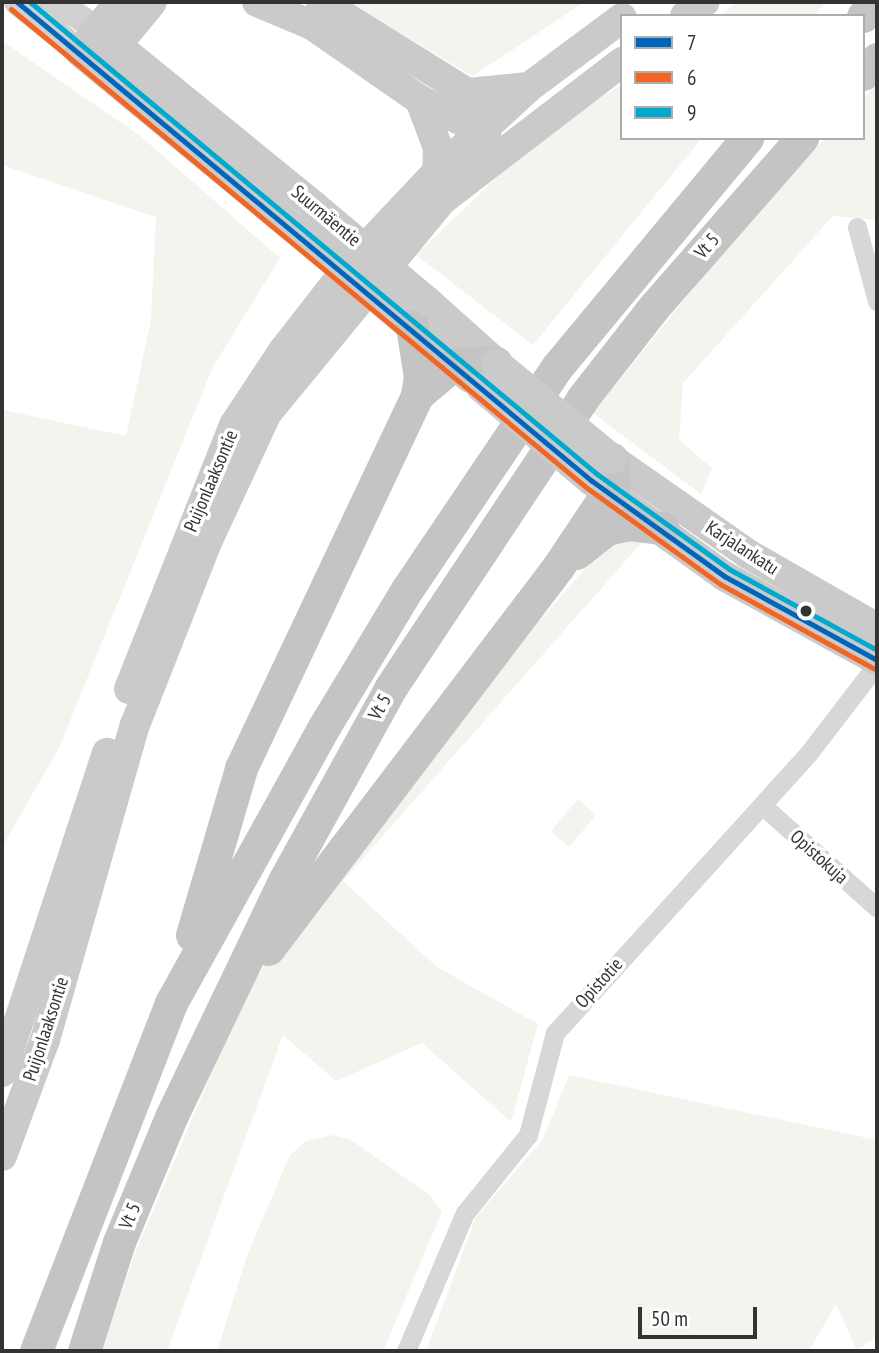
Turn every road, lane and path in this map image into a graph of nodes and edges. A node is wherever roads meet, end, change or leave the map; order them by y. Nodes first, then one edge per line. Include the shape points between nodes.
1 (17, 2) edge
2 (25, 2) edge
3 (119, 2) edge
4 (152, 2) edge
5 (257, 2) edge
6 (321, 2) edge
7 (644, 2) edge
8 (704, 2) edge
9 (627, 14) edge
10 (688, 14) edge
11 (620, 19) edge
12 (99, 48) junction
13 (877, 59) edge
14 (620, 63) edge
15 (865, 72) edge
16 (529, 87) junction
17 (468, 93) junction
18 (420, 100) junction
19 (489, 140) junction
20 (745, 140) edge
21 (800, 140) edge
22 (440, 186) junction
23 (858, 227) dead end
24 (877, 301) edge
25 (420, 314) junction
26 (454, 364) junction
27 (489, 375) junction
28 (417, 395) junction
29 (604, 477) junction
30 (663, 528) junction
31 (558, 567) junction
32 (877, 628) edge
33 (877, 662) edge
34 (762, 805) junction
35 (877, 908) edge
36 (172, 1003) junction
37 (222, 1014) junction
38 (9, 1032) edge
39 (45, 1040) junction
40 (2, 1072) edge
41 (2, 1156) edge
42 (36, 1351) edge
43 (84, 1351) edge
44 (405, 1351) edge

1 - 12 main road, Suurmäentie
2 - 12 main road, Suurmäentie via 73,13
3 - 12 main road
4 - 12 main road
5 - 18 main road via 312,25
6 - 17 main road
7 - 9 main road, Puijonlaaksontie
8 - 10 main road
11 - 16 main road, Puijonlaaksontie
12 - 25 main road, Suurmäentie, bridge via 314,206
12 - 25 main road, Suurmäentie, bridge via 295,229 386,304
13 - 15 highway
14 - 19 main road, Puijonlaaksontie
16 - 17 main road
16 - 19 main road, Puijonlaaksontie
17 - 19 main road
18 - 19 main road
18 - 22 main road via 439,148
19 - 22 main road, Puijonlaaksontie
20 - 36 highway, Vt 5 via 572,347 478,482 324,727
21 - 37 highway, Vt 5 via 598,378 457,581 337,782
22 - 38 main road, Puijonlaaksontie via 353,261 234,425 150,626
22 - 39 main road, Puijonlaaksontie via 261,426 208,540 135,726
23 - 24 street
25 - 26 main road, Suurmäentie
25 - 27 main road, Suurmäentie
25 - 28 highway
26 - 27 highway
26 - 28 highway
27 - 29 main road, Suurmäentie, bridge
28 - 36 highway via 241,768
29 - 30 main road, Karjalankatu
29 - 31 highway
29 - 32 main road, Karjalankatu
30 - 31 highway via 629,524 607,529
30 - 33 main road, Karjalankatu via 724,576
31 - 37 highway via 361,820
33 - 34 street, Opistotie
34 - 35 street, Opistokuja
34 - 44 street, Opistotie via 555,1033 528,1135 469,1206
36 - 42 highway, Vt 5
37 - 43 highway, Vt 5 via 119,1242
38 - 39 main road
38 - 40 main road, Puijonlaaksontie
39 - 41 main road, Puijonlaaksontie

